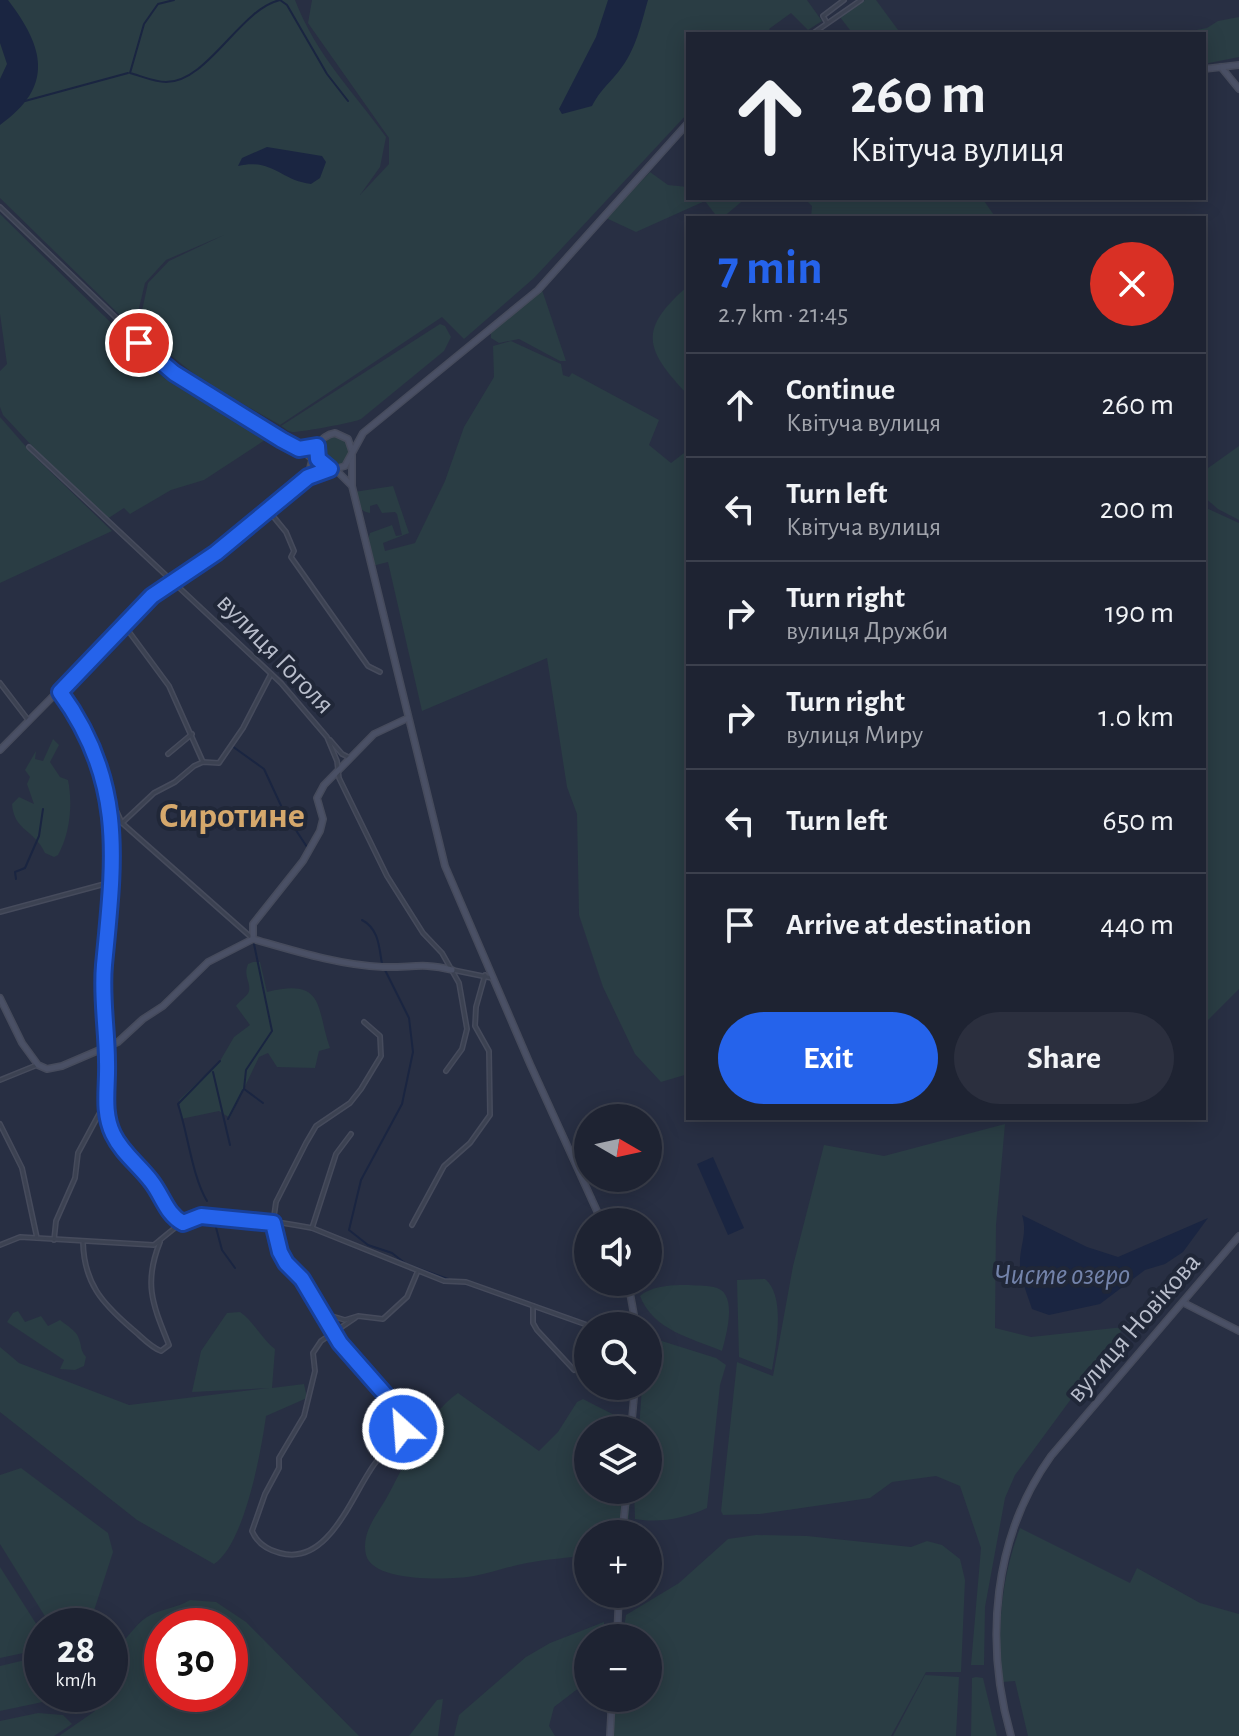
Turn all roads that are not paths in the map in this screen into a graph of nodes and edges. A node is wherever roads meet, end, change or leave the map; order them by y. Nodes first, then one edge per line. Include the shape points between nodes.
1 (844, 0) edge
2 (861, 0) edge
3 (827, 23) junction
4 (815, 32) edge
5 (1239, 65) edge
6 (1221, 67) junction
7 (1206, 69) edge
8 (1239, 89) edge
9 (686, 125) edge
10 (0, 207) edge
11 (363, 433) junction
12 (344, 436) junction
13 (29, 447) dead end
14 (316, 448) junction
15 (299, 449) junction
16 (352, 455) junction
17 (313, 461) junction
18 (327, 467) junction
19 (308, 477) junction
20 (352, 486) junction
21 (268, 510) junction
22 (172, 583) junction
23 (124, 625) junction
24 (380, 672) dead end
25 (271, 674) junction
26 (0, 683) edge
27 (281, 683) junction
28 (267, 687) junction
29 (60, 692) junction
30 (408, 718) junction
31 (30, 722) junction
32 (192, 734) junction
33 (327, 737) junction
34 (0, 750) edge
35 (168, 754) dead end
36 (350, 758) junction
37 (203, 762) junction
38 (339, 768) junction
39 (107, 792) junction
40 (122, 823) junction
41 (112, 882) junction
42 (0, 912) edge
43 (253, 939) junction
44 (452, 970) junction
45 (485, 975) junction
46 (492, 978) junction
47 (0, 998) edge
48 (364, 1022) dead end
49 (106, 1048) junction
50 (38, 1065) junction
51 (446, 1071) dead end
52 (0, 1080) edge
53 (105, 1102) junction
54 (0, 1124) edge
55 (351, 1134) dead end
56 (596, 1208) edge
57 (183, 1223) junction
58 (273, 1223) junction
59 (412, 1225) dead end
60 (312, 1228) junction
61 (1239, 1236) edge
62 (37, 1238) junction
63 (162, 1239) junction
64 (54, 1240) junction
65 (83, 1242) junction
66 (0, 1245) edge
67 (418, 1272) junction
68 (1184, 1303) junction
69 (533, 1306) junction
70 (325, 1314) junction
71 (355, 1318) junction
72 (574, 1320) edge
73 (1239, 1331) edge
74 (335, 1333) junction
75 (574, 1370) dead end
76 (611, 1712) edge
77 (610, 1736) edge
78 (1011, 1736) edge

1 - 3 street via 823,16
2 - 3 street
3 - 4 street
5 - 6 street
6 - 7 street
6 - 8 street
9 - 11 street via 538,290
10 - 15 street via 163,364
11 - 12 street
11 - 16 street
12 - 14 street via 326,435
12 - 16 street
13 - 22 street, вулиця Гоголя
14 - 15 street
14 - 17 street
14 - 18 street
15 - 17 street
16 - 18 street via 342,467
16 - 20 street
17 - 18 street
17 - 19 street
18 - 19 street
18 - 20 street
19 - 21 street
20 - 30 street
21 - 22 street
21 - 24 street via 286,532 294,551 291,557 310,586 368,666
22 - 23 street
22 - 25 street, вулиця Гоголя
23 - 29 street
23 - 32 street via 169,686
25 - 27 street, вулиця Гоголя
25 - 28 street
26 - 31 street
27 - 28 street
27 - 33 street, вулиця Гоголя
28 - 37 street via 219,763
29 - 31 street
29 - 39 street via 99,760
30 - 36 street via 374,734
30 - 46 street via 445,866
31 - 34 street
32 - 35 street
32 - 37 street
33 - 36 street
33 - 38 street, вулиця Гоголя
36 - 38 street
37 - 40 street via 154,793
38 - 43 street via 317,798 323,819 305,856 253,924
38 - 44 street, вулиця Гоголя via 339,778 387,876
39 - 40 street
39 - 41 street
40 - 43 street
41 - 42 street
41 - 49 street via 104,967
43 - 44 street via 335,960 383,967 425,963
43 - 49 street via 208,962 162,1007
44 - 45 street
44 - 51 street, вулиця Гоголя via 467,1029 462,1049
45 - 46 street
45 - 59 street via 475,1026 489,1051 488,1121 444,1166
46 - 56 street
47 - 50 street
48 - 58 street via 380,1036 381,1056 350,1103 316,1126 276,1202
49 - 50 street via 62,1066
49 - 53 street
50 - 52 street
53 - 57 street via 120,1146 153,1182 172,1217
53 - 64 street via 78,1153
54 - 62 street via 22,1168
55 - 60 street via 336,1154
57 - 58 street via 201,1216
57 - 63 street
58 - 60 street
58 - 70 street via 286,1263
60 - 67 street
61 - 68 street, вулиця Новікова
62 - 64 street
62 - 66 street via 15,1237
63 - 65 street via 145,1246
63 - 65 street via 149,1278 169,1345 161,1351 97,1295 87,1277
64 - 65 street
67 - 69 street via 466,1282
67 - 71 street via 407,1297 383,1319
68 - 73 street
68 - 78 street, вулиця Новікова via 1038,1473 1014,1526 1000,1582 995,1653
69 - 72 street
69 - 75 street via 537,1330
70 - 71 street
70 - 74 street
71 - 74 street
74 - 74 street via 400,1414 403,1429 376,1461 347,1513 313,1549 278,1553 261,1544 252,1531 279,1458 302,1422 313,1384 313,1353
76 - 77 street

